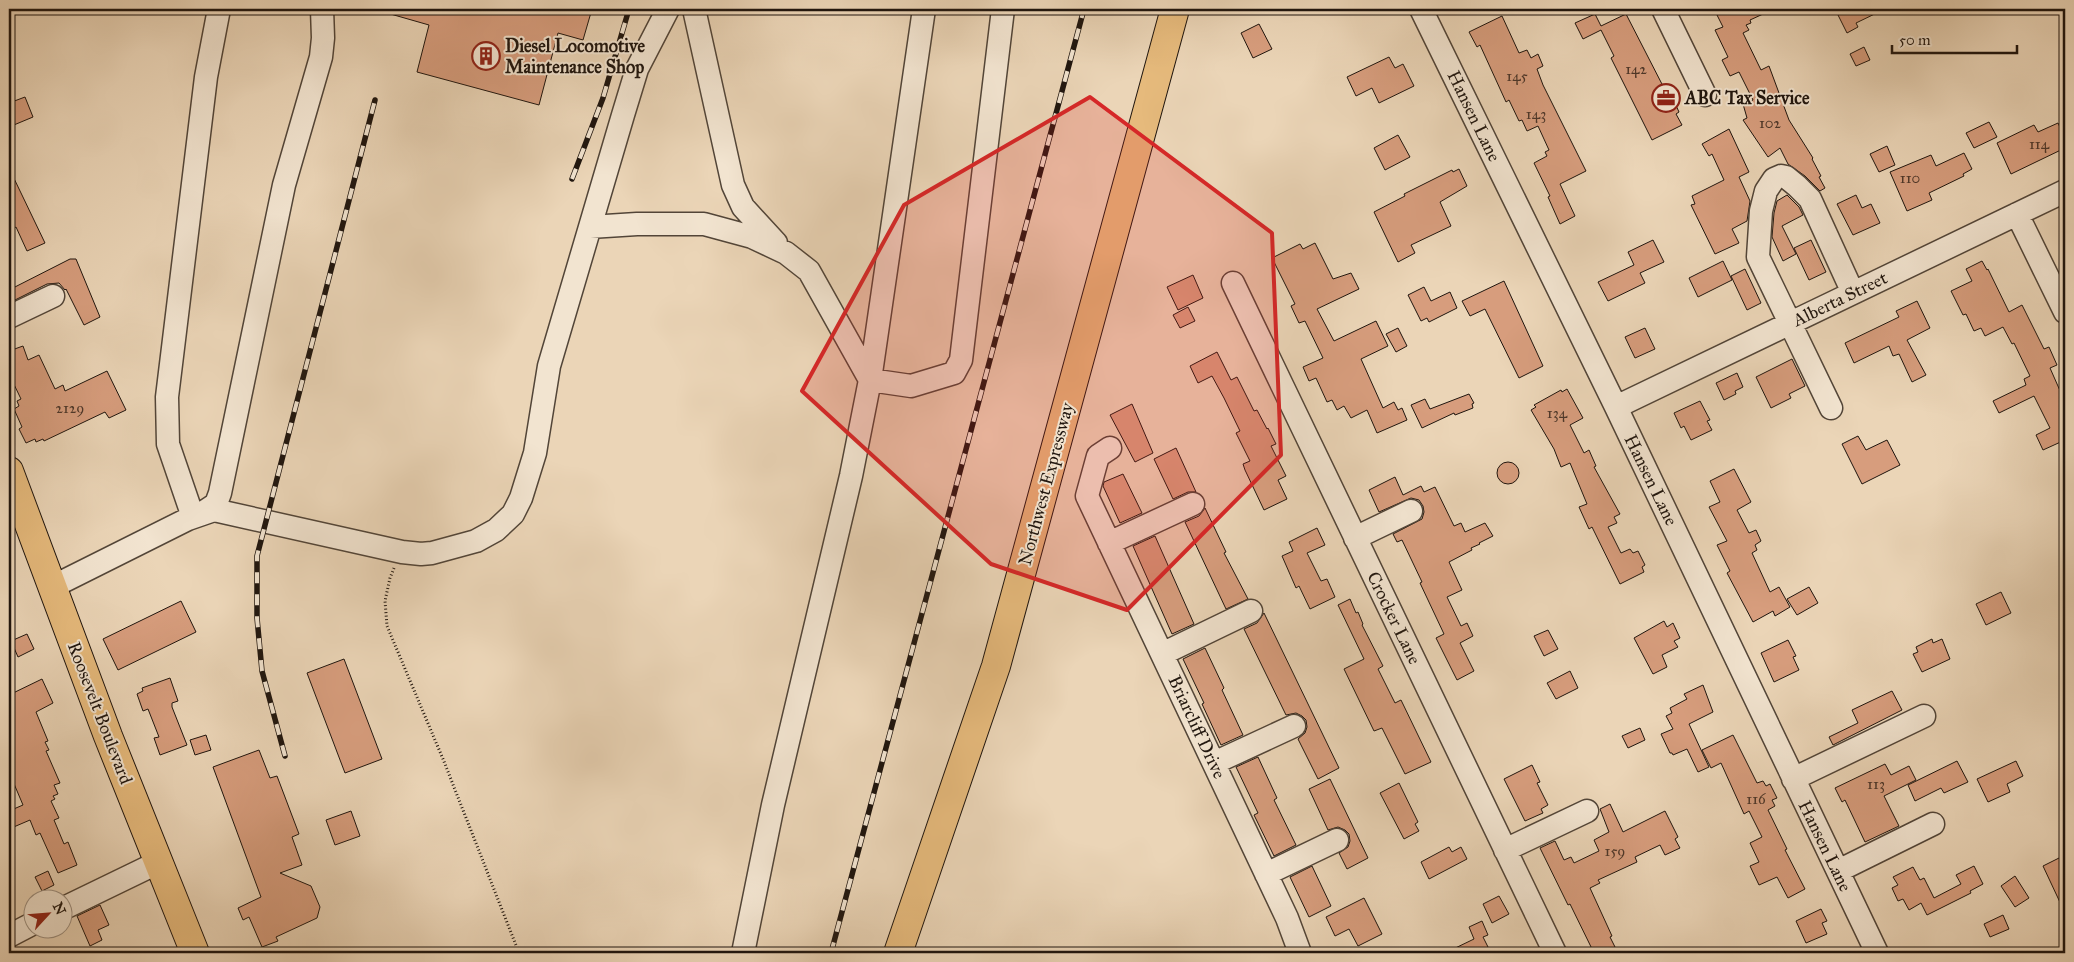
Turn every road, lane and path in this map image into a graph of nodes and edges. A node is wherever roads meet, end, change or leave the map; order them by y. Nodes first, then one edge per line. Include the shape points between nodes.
1 (219, 9) edge
2 (322, 9) edge
3 (668, 9) edge
4 (694, 9) edge
5 (924, 9) edge
6 (1003, 9) edge
7 (1175, 9) edge
8 (1421, 9) edge
9 (1663, 9) edge
10 (1704, 95) dead end
11 (2065, 191) edge
12 (2017, 214) junction
13 (590, 227) junction
14 (786, 253) junction
15 (1233, 283) dead end
16 (1853, 293) junction
17 (53, 296) dead end
18 (2065, 312) edge
19 (9, 317) edge
20 (1790, 323) junction
21 (870, 380) junction
22 (1616, 407) junction
23 (1832, 408) dead end
24 (1110, 448) dead end
25 (9, 471) edge
26 (1193, 504) dead end
27 (1411, 511) dead end
28 (197, 515) junction
29 (1355, 538) junction
30 (1109, 543) junction
31 (402, 552) junction
32 (52, 587) junction
33 (1252, 611) dead end
34 (1162, 654) junction
35 (1924, 716) dead end
36 (1294, 726) dead end
37 (1214, 764) junction
38 (1793, 779) junction
39 (1587, 811) dead end
40 (1933, 824) dead end
41 (1337, 840) dead end
42 (1505, 850) junction
43 (159, 862) junction
44 (1838, 871) junction
45 (1266, 874) junction
46 (72, 904) edge
47 (22, 929) edge
48 (9, 936) edge
49 (195, 953) edge
50 (519, 953) edge
51 (743, 953) edge
52 (898, 953) edge
53 (1300, 953) edge
54 (1555, 953) edge
55 (1877, 953) edge

1 - 28 street via 206,77 167,397 168,444
2 - 28 street via 321,57 284,184 220,493 216,504
3 - 13 street via 637,69
4 - 14 street via 733,185 742,207
5 - 21 street
6 - 21 street via 961,360 954,373 911,386
7 - 52 main road, Northwest Expressway via 996,666
8 - 22 street, Hansen Lane
9 - 10 street
11 - 12 street, Alberta Street
12 - 16 street, Alberta Street
12 - 18 street
13 - 14 street via 704,224 752,237
13 - 31 street via 549,366 534,453 513,514 496,530 476,541 432,553
14 - 21 street via 809,271
15 - 29 street, Crocker Lane
16 - 20 street, Alberta Street
16 - 20 street via 1807,196 1786,177 1774,179 1766,192 1761,211 1758,257
17 - 19 street
20 - 22 street, Alberta Street
20 - 23 street
21 - 51 street via 851,476 773,805
22 - 38 street, Hansen Lane
24 - 30 street, Briarcliff Drive via 1098,456 1086,494
25 - 32 main road, Roosevelt Boulevard
26 - 30 street
27 - 29 street
28 - 31 street via 221,511
28 - 32 street
29 - 42 street, Crocker Lane
30 - 34 street, Briarcliff Drive
31 - 50 path via 390,578 385,601 387,626
32 - 43 main road, Roosevelt Boulevard
33 - 34 street
34 - 37 street, Briarcliff Drive
35 - 38 street
36 - 37 street
37 - 45 street, Briarcliff Drive
38 - 44 street, Hansen Lane
39 - 42 street
40 - 44 street
41 - 45 street
42 - 54 street, Crocker Lane
43 - 46 street
43 - 49 main road, Roosevelt Boulevard
44 - 55 street, Hansen Lane
45 - 53 street, Briarcliff Drive
47 - 48 street

